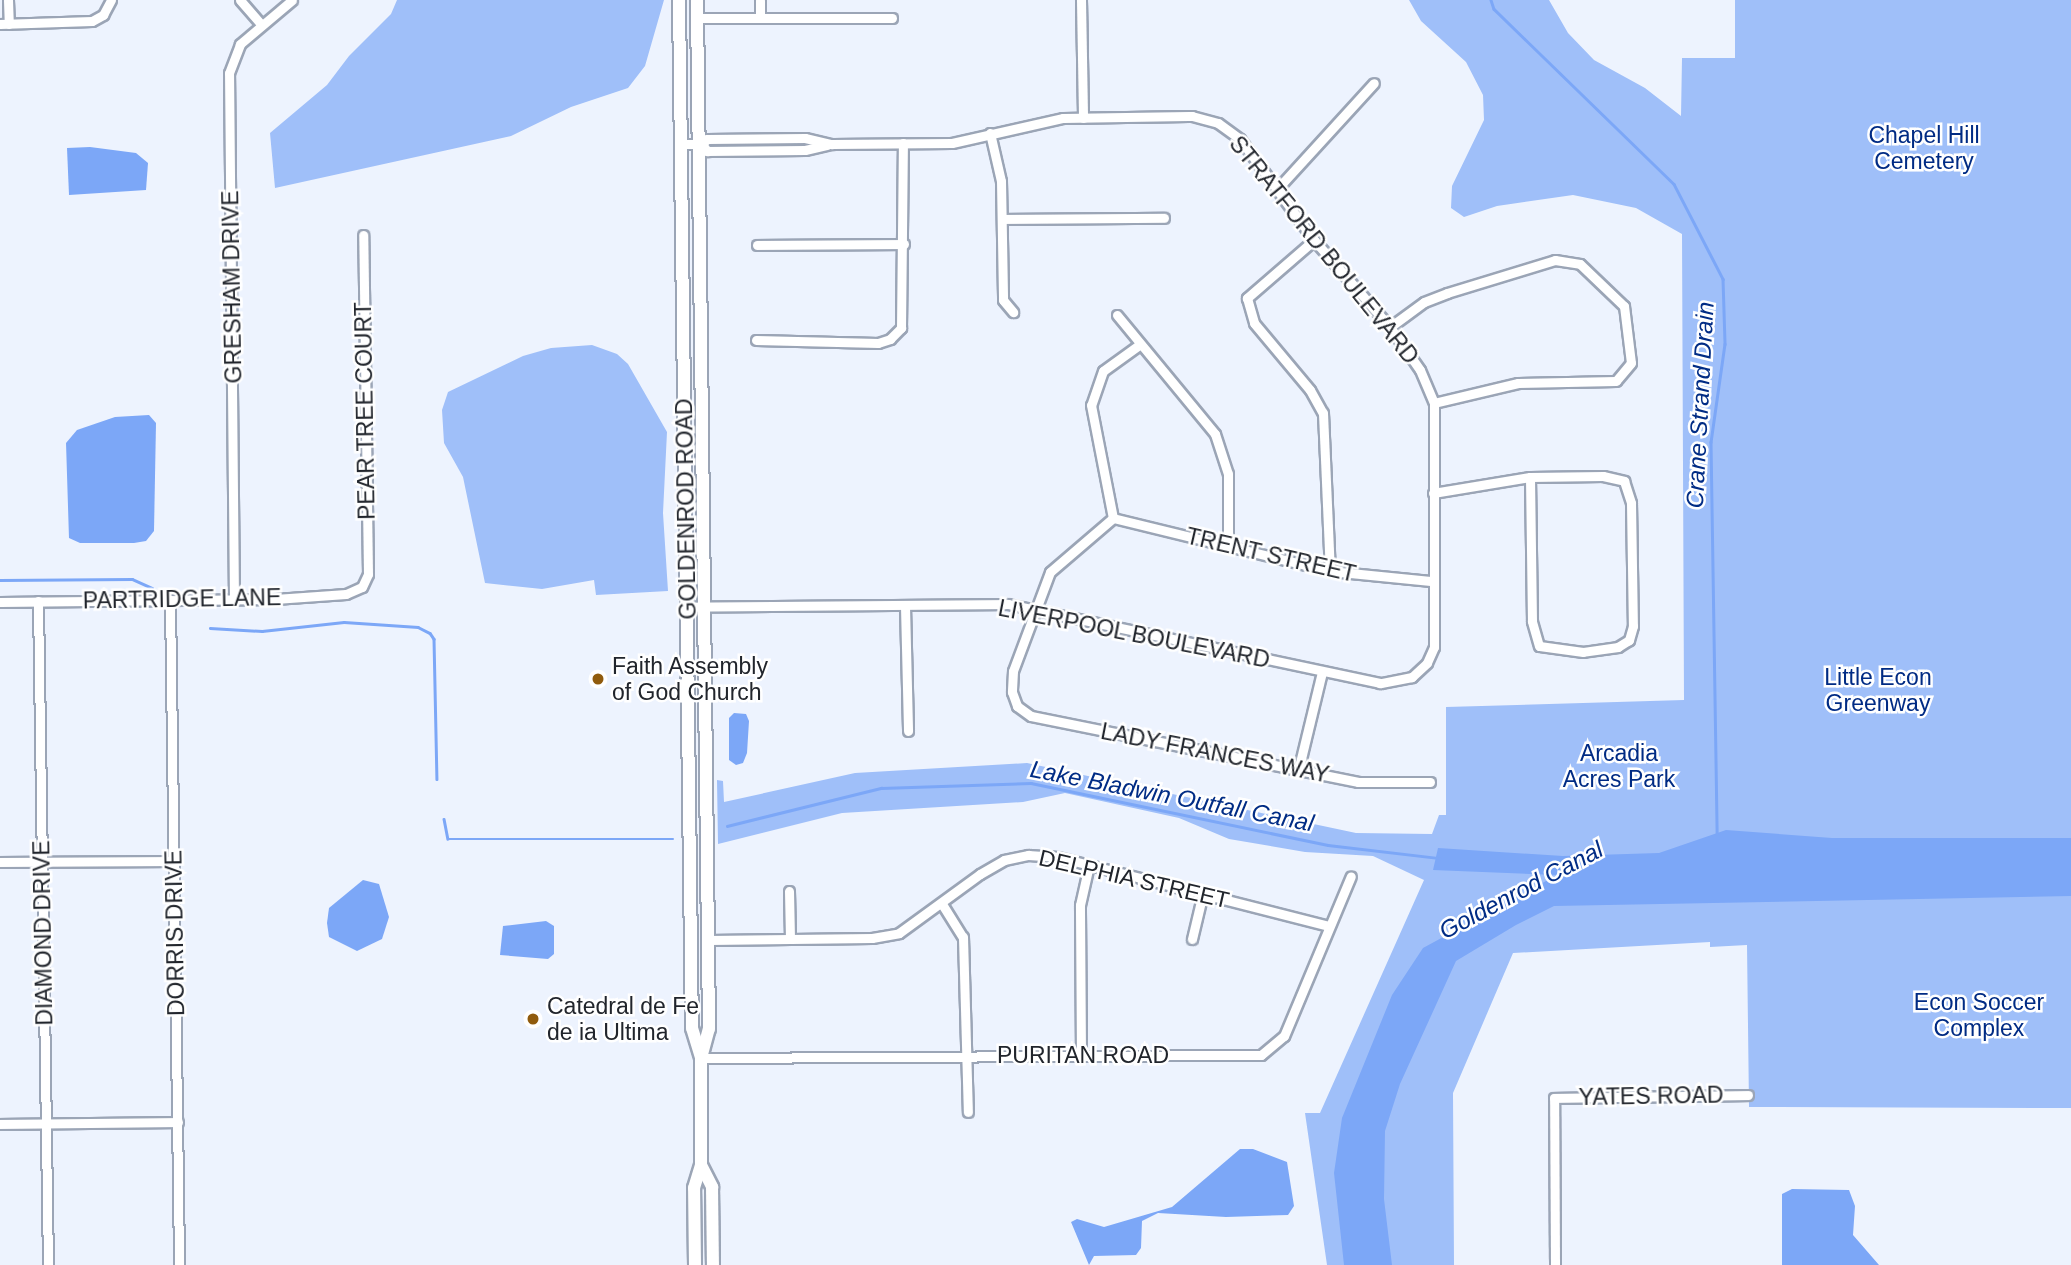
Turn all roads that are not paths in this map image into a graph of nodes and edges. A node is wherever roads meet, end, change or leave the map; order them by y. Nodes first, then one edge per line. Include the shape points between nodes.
1 (8, 0) edge
2 (111, 0) edge
3 (240, 0) edge
4 (292, 0) edge
5 (679, 0) edge
6 (688, 0) edge
7 (697, 0) edge
8 (760, 0) edge
9 (1081, 0) edge
10 (697, 18) junction
11 (760, 18) junction
12 (892, 18) dead end
13 (4, 24) edge
14 (261, 24) junction
15 (1374, 83) dead end
16 (1083, 118) junction
17 (990, 133) junction
18 (903, 143) junction
19 (681, 144) junction
20 (701, 144) junction
21 (1278, 188) junction
22 (1164, 218) dead end
23 (1002, 219) junction
24 (363, 235) dead end
25 (1314, 240) junction
26 (904, 244) junction
27 (757, 245) dead end
28 (1013, 312) dead end
29 (1118, 315) dead end
30 (1390, 327) junction
31 (756, 340) dead end
32 (1139, 345) junction
33 (1434, 403) junction
34 (1530, 477) junction
35 (1433, 493) junction
36 (1113, 518) junction
37 (1227, 544) junction
38 (1330, 571) junction
39 (1431, 581) junction
40 (362, 587) joint
41 (170, 600) junction
42 (234, 600) junction
43 (38, 601) junction
44 (0, 602) edge
45 (905, 606) junction
46 (687, 607) junction
47 (705, 607) junction
48 (1032, 612) junction
49 (1322, 672) junction
50 (1412, 677) joint
51 (908, 731) dead end
52 (1298, 767) junction
53 (689, 771) junction
54 (1430, 782) dead end
55 (707, 814) junction
56 (174, 861) junction
57 (0, 862) edge
58 (42, 862) junction
59 (1089, 865) junction
60 (1352, 876) dead end
61 (789, 891) dead end
62 (1202, 893) junction
63 (943, 904) junction
64 (1328, 926) junction
65 (790, 939) junction
66 (709, 940) junction
67 (1192, 940) dead end
68 (1081, 1054) junction
69 (966, 1055) junction
70 (701, 1058) junction
71 (1748, 1095) dead end
72 (968, 1112) dead end
73 (178, 1122) junction
74 (0, 1124) edge
75 (45, 1124) junction
76 (701, 1165) junction
77 (48, 1265) edge
78 (180, 1265) edge
79 (695, 1265) edge
80 (713, 1265) edge
81 (1555, 1265) edge

1 - 13 street
2 - 13 street via 103,15 92,21
3 - 14 street
4 - 14 street, GRESHAM DRIVE
5 - 19 main road, GOLDENROD ROAD
6 - 10 main road
7 - 10 main road, GOLDENROD ROAD
8 - 11 street
9 - 16 street
10 - 11 street
10 - 20 main road, GOLDENROD ROAD
11 - 12 street
14 - 42 street, GRESHAM DRIVE via 236,50 229,73
15 - 21 street
16 - 17 street, STRATFORD BOULEVARD
16 - 21 street, STRATFORD BOULEVARD via 1192,116 1218,123 1240,139
17 - 18 street, STRATFORD BOULEVARD via 952,143
17 - 23 street via 1001,181
18 - 20 street, STRATFORD BOULEVARD via 832,144 791,138 707,139
18 - 26 street
19 - 20 street, STRATFORD BOULEVARD
19 - 46 main road, GOLDENROD ROAD
20 - 47 main road, GOLDENROD ROAD
21 - 25 street, STRATFORD BOULEVARD
22 - 23 street
23 - 28 street via 1003,300
24 - 40 street, PEAR TREE COURT via 368,574
25 - 30 street, STRATFORD BOULEVARD
25 - 38 street via 1247,298 1254,323 1324,413
26 - 27 street
26 - 31 street via 901,328 890,339 878,343
29 - 32 street
30 - 33 street, STRATFORD BOULEVARD via 1420,370
30 - 33 street via 1424,302 1555,260 1580,264 1624,306 1631,363 1616,381 1518,383
32 - 36 street via 1103,371 1091,405
32 - 37 street via 1215,434 1224,454
33 - 35 street, STRATFORD BOULEVARD
34 - 34 street via 1603,476 1624,481 1631,503 1633,626 1629,640 1618,647 1583,652 1539,646 1532,621
34 - 35 street
35 - 39 street, STRATFORD BOULEVARD
36 - 37 street, TRENT STREET
36 - 48 street via 1063,556 1050,572
37 - 38 street, TRENT STREET
38 - 39 street, TRENT STREET
39 - 50 street, STRATFORD BOULEVARD via 1434,647
40 - 42 street, PARTRIDGE LANE via 346,594
41 - 42 street, PARTRIDGE LANE
41 - 43 street, PARTRIDGE LANE
41 - 56 street, DORRIS DRIVE
43 - 44 street, PARTRIDGE LANE
43 - 58 street, DIAMOND DRIVE
45 - 47 street, LIVERPOOL BOULEVARD
45 - 48 street, LIVERPOOL BOULEVARD via 1008,604
45 - 51 street
46 - 47 street, LIVERPOOL BOULEVARD
46 - 53 main road, GOLDENROD ROAD
47 - 55 main road, GOLDENROD ROAD
48 - 49 street, LIVERPOOL BOULEVARD
48 - 52 street, LADY FRANCES WAY via 1013,670 1012,692 1017,706 1031,716
49 - 50 street, LIVERPOOL BOULEVARD via 1380,683
49 - 52 street
52 - 54 street, LADY FRANCES WAY via 1358,782
53 - 55 main road via 698,780
53 - 70 main road, GOLDENROD ROAD via 692,1028
55 - 66 main road, GOLDENROD ROAD
56 - 58 street
56 - 73 street, DORRIS DRIVE
57 - 58 street
58 - 75 street, DIAMOND DRIVE
59 - 62 street, DELPHIA STREET
59 - 63 street, DELPHIA STREET via 1058,857 1004,860
59 - 68 street via 1080,905
60 - 64 street, PURITAN ROAD
61 - 65 street
62 - 64 street, DELPHIA STREET
62 - 67 street
63 - 65 street, DELPHIA STREET via 900,933 872,939
63 - 69 street via 963,937
64 - 68 street, PURITAN ROAD via 1284,1036 1261,1055
65 - 66 street, DELPHIA STREET
66 - 70 main road, GOLDENROD ROAD via 709,1029
68 - 69 street, PURITAN ROAD
69 - 70 street, PURITAN ROAD
69 - 72 street
70 - 76 main road, GOLDENROD ROAD
71 - 81 street, YATES ROAD via 1554,1098
73 - 75 street
73 - 78 street, DORRIS DRIVE
74 - 75 street
75 - 77 street, DIAMOND DRIVE
76 - 79 main road, GOLDENROD ROAD via 694,1188
76 - 80 main road, GOLDENROD ROAD via 712,1187

